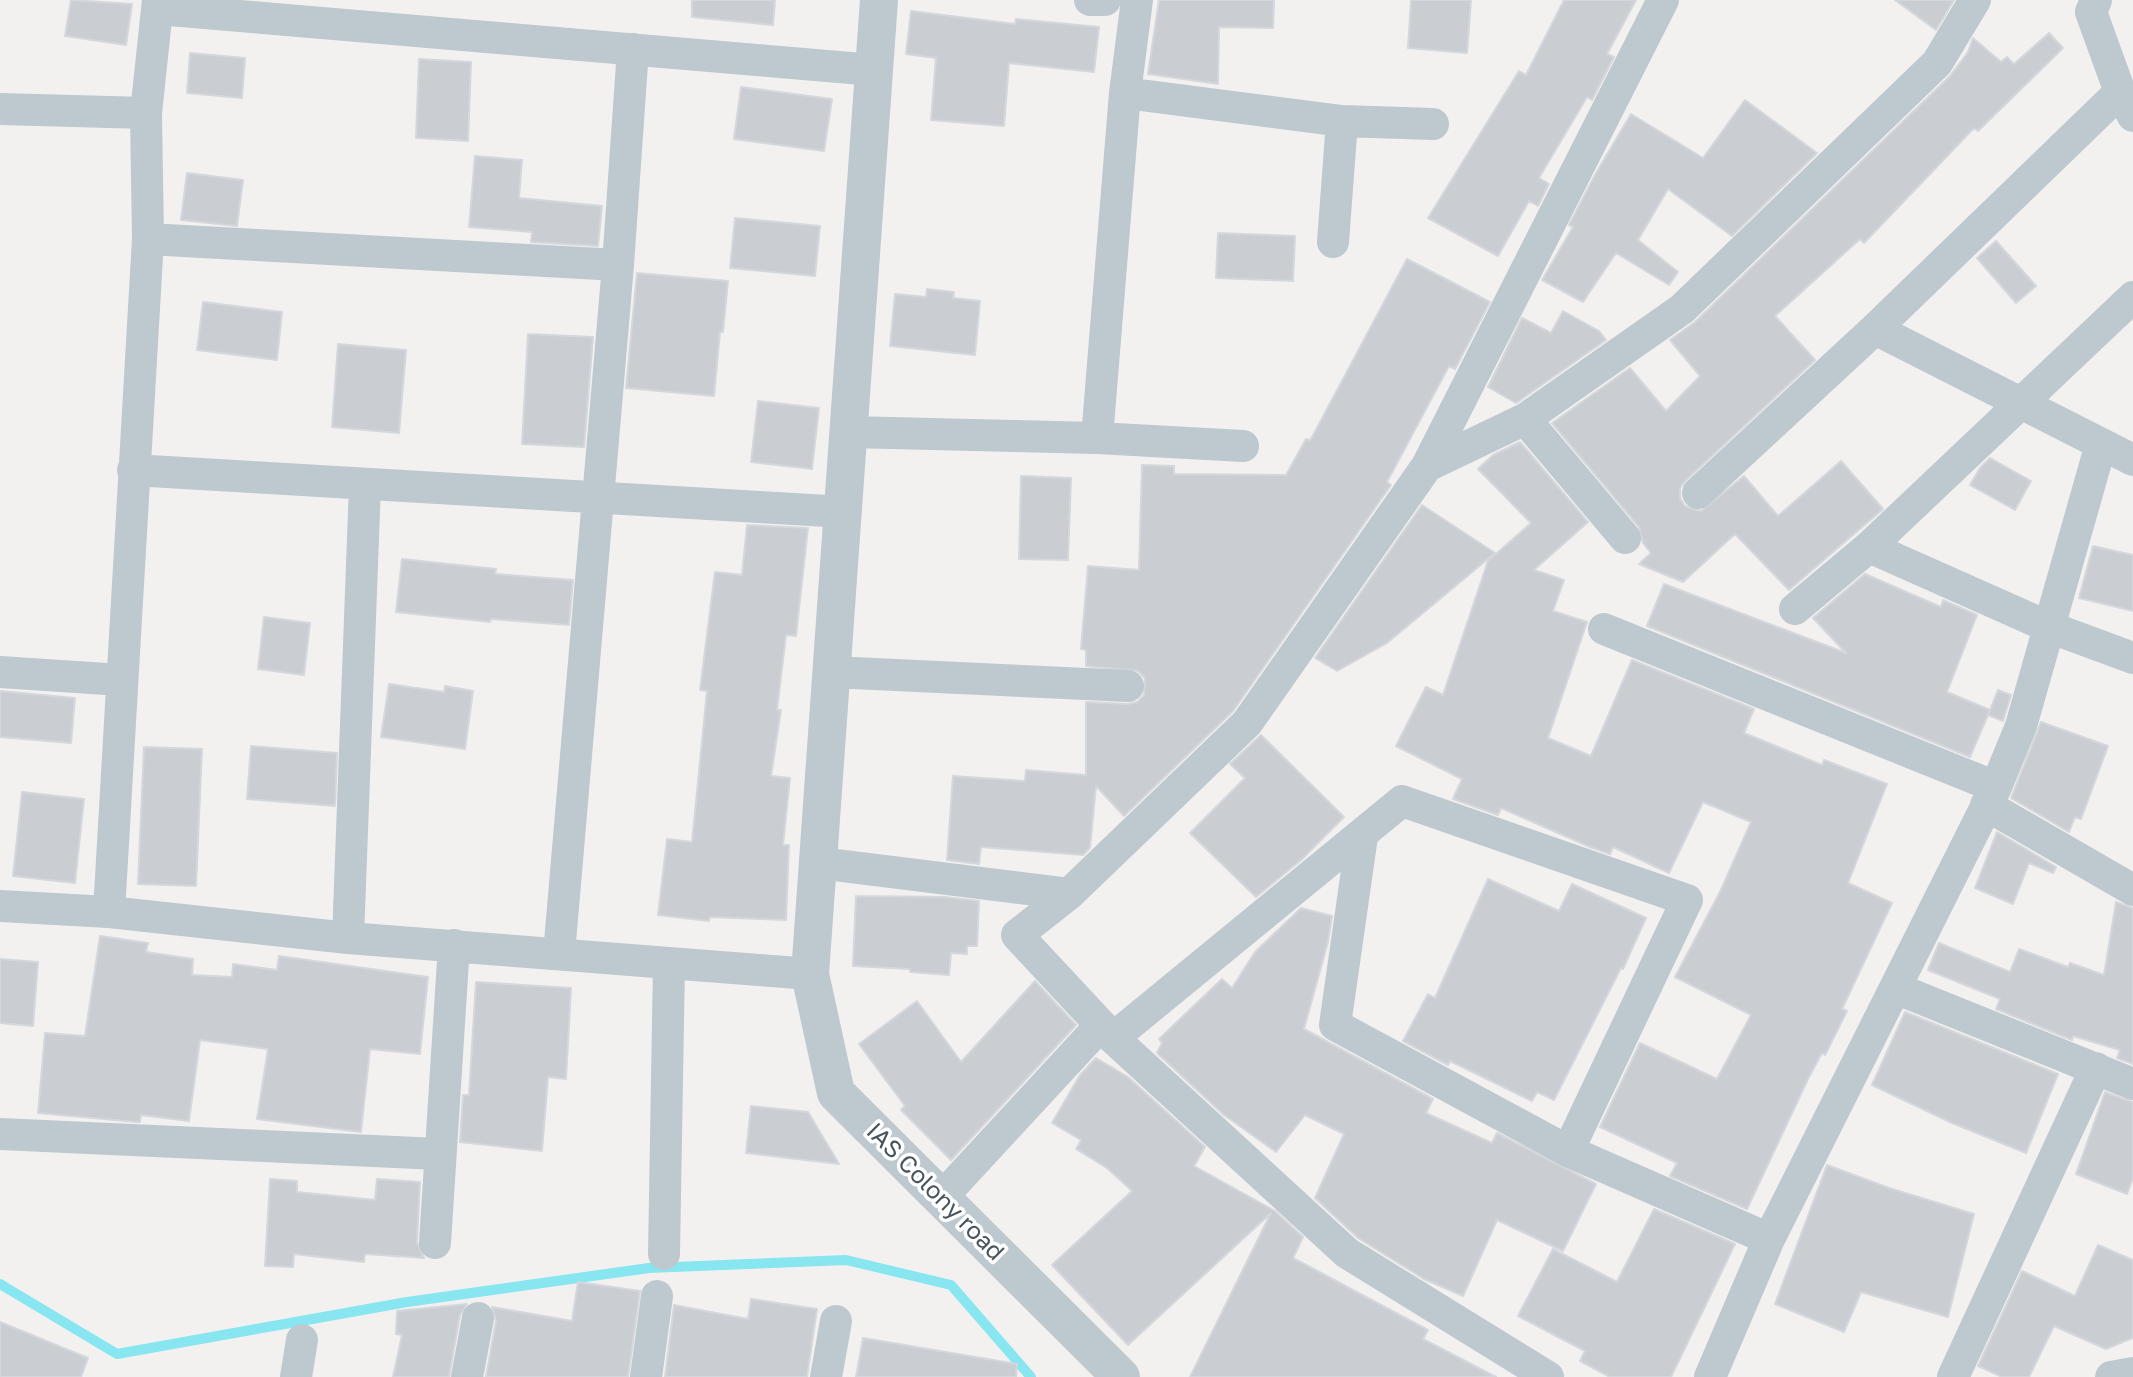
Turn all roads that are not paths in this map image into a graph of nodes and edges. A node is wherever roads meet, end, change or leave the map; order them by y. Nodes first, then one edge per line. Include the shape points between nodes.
1 (879, 0) edge
2 (1090, 0) edge
3 (1105, 0) edge
4 (1137, 0) edge
5 (1663, 0) edge
6 (1975, 0) edge
7 (2087, 4) edge
8 (158, 5) edge
9 (382, 14) edge
10 (632, 49) junction
11 (874, 70) junction
12 (1125, 93) junction
13 (2127, 104) edge
14 (0, 109) edge
15 (146, 113) junction
16 (1342, 121) junction
17 (1433, 124) dead end
18 (148, 239) junction
19 (1333, 242) dead end
20 (618, 265) junction
21 (2133, 297) edge
22 (1875, 329) junction
23 (2020, 402) junction
24 (1525, 419) junction
25 (849, 432) junction
26 (1097, 438) junction
27 (2101, 444) junction
28 (1243, 446) dead end
29 (2133, 460) edge
30 (1427, 466) junction
31 (133, 470) junction
32 (365, 485) junction
33 (1698, 493) dead end
34 (597, 499) junction
35 (844, 512) junction
36 (1625, 538) dead end
37 (1869, 547) junction
38 (1795, 610) dead end
39 (2049, 627) junction
40 (1604, 629) dead end
41 (2133, 658) edge
42 (0, 672) edge
43 (832, 672) junction
44 (121, 680) junction
45 (1128, 687) dead end
46 (1991, 796) junction
47 (1362, 836) junction
48 (819, 863) junction
49 (2133, 890) edge
50 (1069, 894) junction
51 (0, 906) edge
52 (109, 912) junction
53 (348, 938) junction
54 (454, 945) junction
55 (559, 954) junction
56 (669, 964) junction
57 (810, 974) junction
58 (1895, 988) junction
59 (1107, 1032) junction
60 (2096, 1068) junction
61 (2133, 1084) edge
62 (0, 1134) edge
63 (1568, 1151) junction
64 (439, 1154) junction
65 (941, 1198) junction
66 (1769, 1238) junction
67 (435, 1243) dead end
68 (664, 1254) dead end
69 (657, 1296) dead end
70 (478, 1318) dead end
71 (836, 1321) dead end
72 (302, 1340) dead end
73 (2133, 1373) edge
74 (296, 1377) edge
75 (467, 1377) edge
76 (646, 1377) edge
77 (826, 1377) edge
78 (1121, 1377) edge
79 (1548, 1377) edge
80 (1710, 1377) edge
81 (1953, 1377) edge
82 (2111, 1377) edge

1 - 11 street, IAS Colony road
2 - 3 street
4 - 12 street
5 - 30 street
6 - 24 street via 1937,62 1682,310
7 - 13 street
8 - 9 street
8 - 15 street
9 - 10 street
10 - 11 street
10 - 20 street
11 - 25 street, IAS Colony road
12 - 16 street
12 - 26 street
13 - 22 street
14 - 15 street
15 - 18 street
16 - 17 street
16 - 19 street
18 - 20 street
18 - 31 street
20 - 34 street
21 - 23 street
22 - 23 street
22 - 33 street
23 - 27 street
23 - 37 street
24 - 30 street
24 - 36 street
25 - 26 street
25 - 35 street, IAS Colony road
26 - 28 street
27 - 29 street
27 - 39 street
30 - 50 street via 1247,723
31 - 32 street
31 - 44 street
32 - 34 street
32 - 53 street
34 - 35 street
34 - 55 street
35 - 43 street, IAS Colony road
37 - 38 street
37 - 39 street
39 - 41 street
39 - 46 street via 2021,726
40 - 46 street
42 - 44 street
43 - 45 street
43 - 48 street, IAS Colony road
44 - 52 street
46 - 49 street
46 - 58 street
47 - 59 street
47 - 63 street via 1335,1025
47 - 63 street via 1402,801 1687,900
48 - 50 street
48 - 57 street, IAS Colony road
50 - 59 street via 1017,935
51 - 52 street
52 - 53 street
53 - 54 street
54 - 55 street
54 - 64 street
55 - 56 street
56 - 57 street
56 - 68 street
57 - 65 street, IAS Colony road via 836,1093
58 - 60 street
58 - 66 street
59 - 65 street
59 - 79 street via 1347,1253
60 - 61 street
60 - 81 street
62 - 64 street
63 - 66 street
64 - 67 street
65 - 78 street, IAS Colony road
66 - 80 street
69 - 76 street
70 - 75 street
71 - 77 street
72 - 74 street
73 - 82 street

